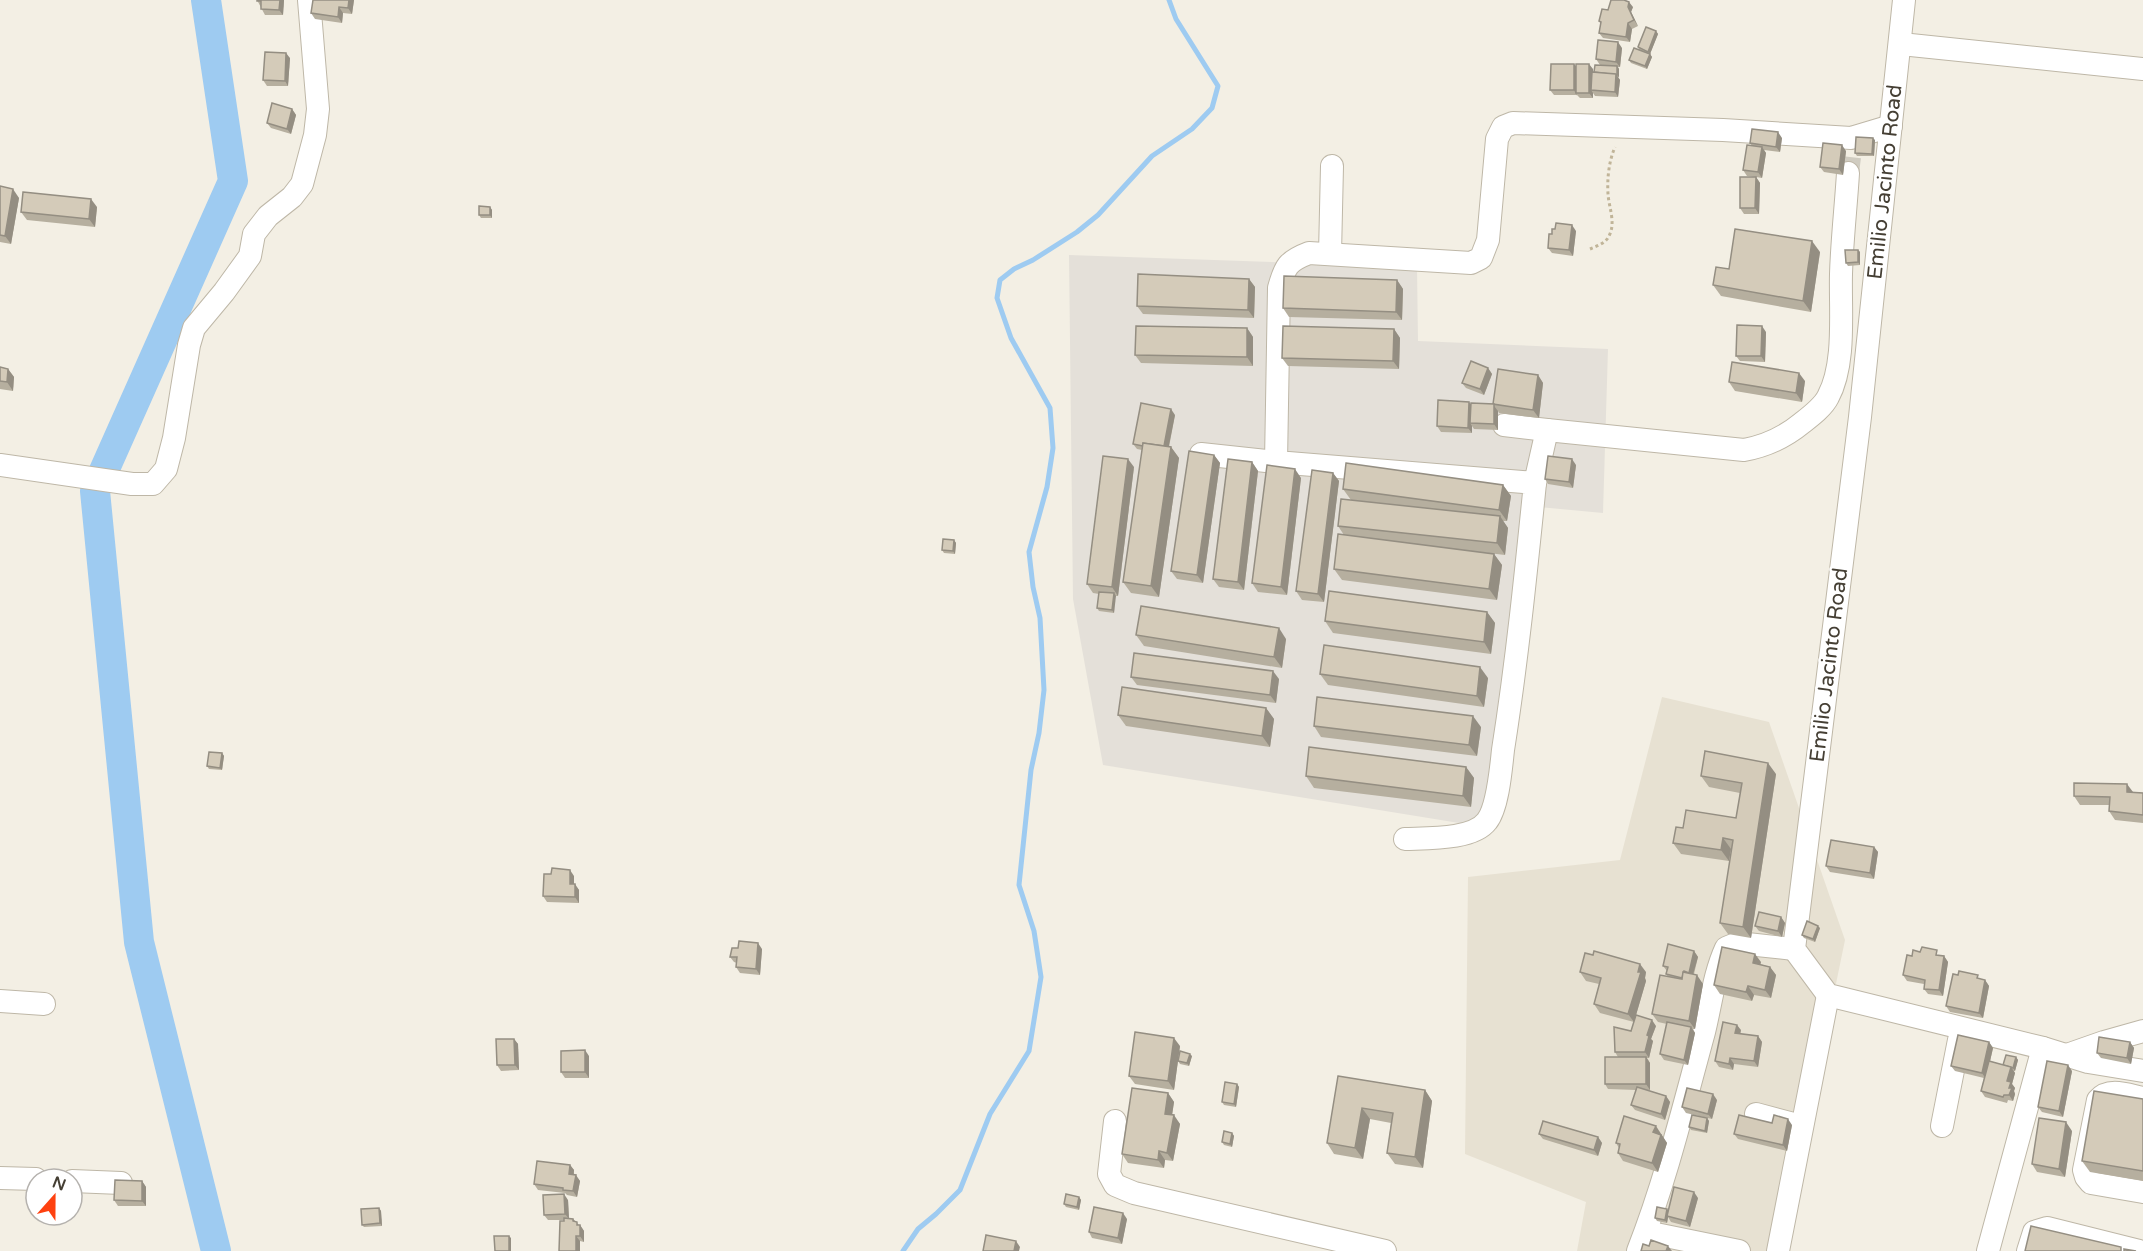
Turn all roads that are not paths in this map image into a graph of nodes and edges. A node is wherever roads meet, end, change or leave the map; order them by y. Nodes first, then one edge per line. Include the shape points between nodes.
1 (309, 0) edge
2 (1904, 0) edge
3 (1901, 44) junction
4 (2143, 69) edge
5 (1891, 126) junction
6 (1850, 156) junction
7 (1332, 165) dead end
8 (1330, 254) junction
9 (1504, 425) dead end
10 (1547, 430) junction
11 (1201, 454) edge
12 (1275, 462) junction
13 (0, 465) edge
14 (1535, 483) junction
15 (1405, 839) dead end
16 (1794, 949) junction
17 (1828, 995) junction
18 (0, 1001) edge
19 (44, 1004) dead end
20 (1962, 1027) junction
21 (2143, 1031) edge
22 (2043, 1048) junction
23 (2067, 1055) junction
24 (2143, 1071) edge
25 (2143, 1098) edge
26 (1756, 1114) dead end
27 (1115, 1121) dead end
28 (1802, 1126) junction
29 (1942, 1126) dead end
30 (0, 1178) edge
31 (24, 1179) edge
32 (84, 1181) edge
33 (121, 1183) edge
34 (2143, 1192) edge
35 (1642, 1241) edge
36 (1384, 1251) edge
37 (1739, 1251) edge
38 (1778, 1251) edge
39 (1988, 1251) edge
40 (2028, 1251) edge
41 (2139, 1251) edge

1 - 13 street via 318,109 302,184 254,234 250,256 194,328 166,469 153,484 132,484
2 - 3 street, Emilio Jacinto Road
3 - 4 street
3 - 5 street, Emilio Jacinto Road
5 - 6 street
5 - 16 street, Emilio Jacinto Road via 1860,417
6 - 8 street via 1723,129 1513,123 1503,127 1497,139 1488,240 1481,258 1471,263
6 - 10 street via 1839,359 1827,399 1810,417 1791,432 1744,450
7 - 8 street
8 - 12 street via 1309,253 1293,259 1284,270 1279,288
9 - 10 street
10 - 14 street
11 - 12 street
12 - 14 street
14 - 15 street via 1516,668 1496,796 1488,820 1464,835
16 - 17 street
16 - 35 street via 1738,943 1726,948 1681,1117
17 - 20 street
17 - 28 street
18 - 19 street
20 - 22 street
20 - 29 street
21 - 23 street
22 - 23 street
22 - 39 street
23 - 24 street
25 - 34 street via 2111,1092 2102,1095 2085,1170 2091,1183
26 - 28 street
27 - 36 street via 1109,1174 1116,1185 1134,1193
28 - 38 street
30 - 31 street
32 - 33 street
35 - 37 street
40 - 41 street via 2034,1232 2047,1228

